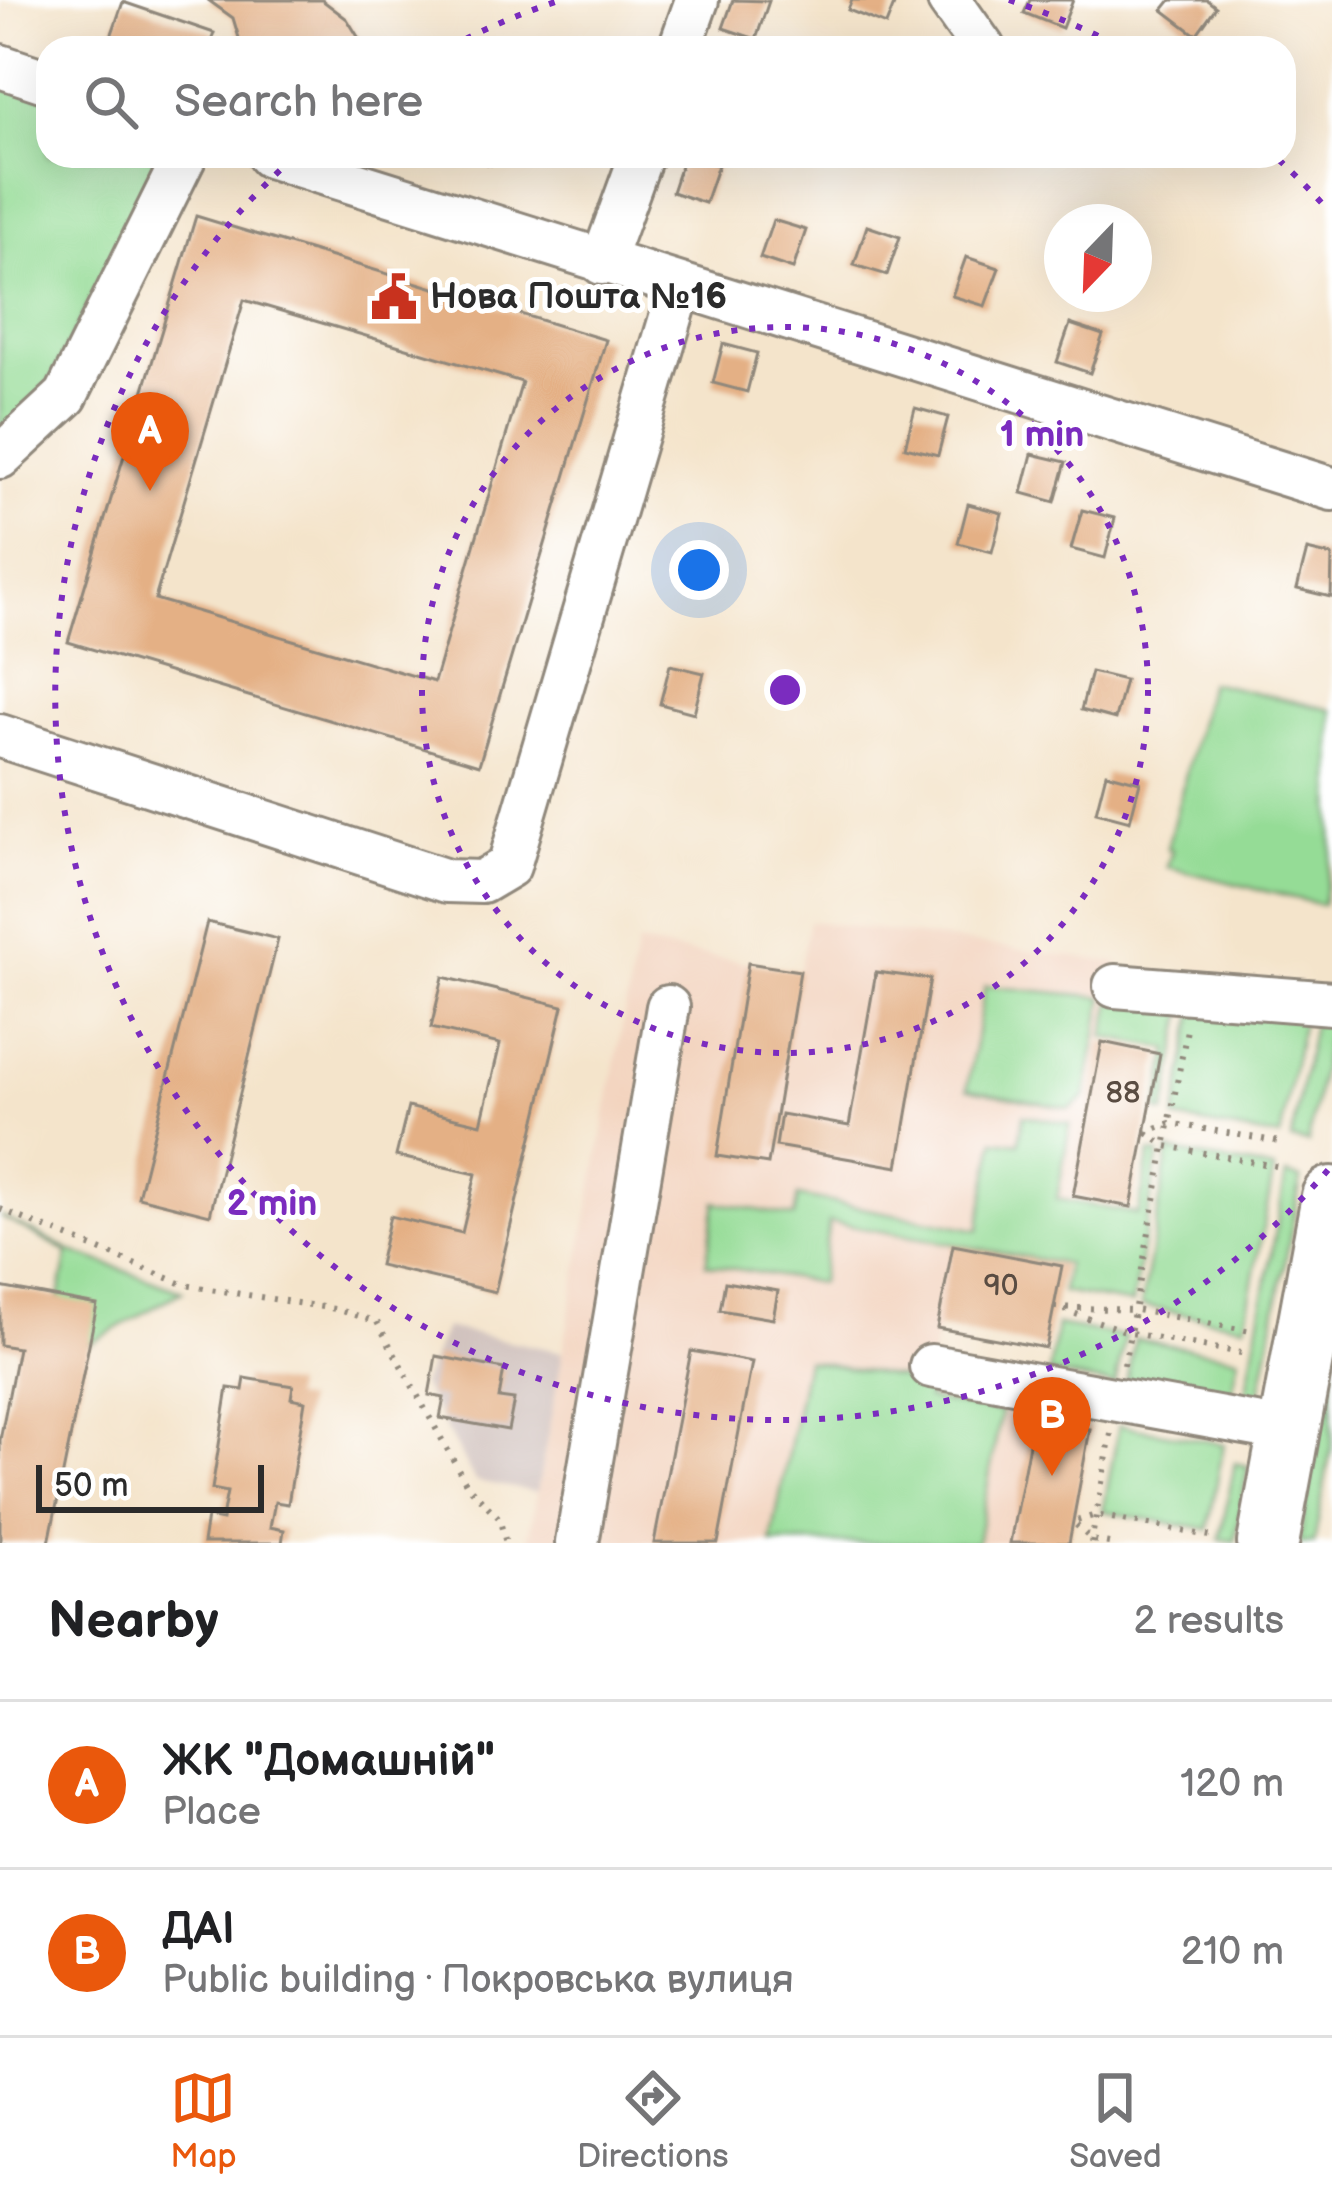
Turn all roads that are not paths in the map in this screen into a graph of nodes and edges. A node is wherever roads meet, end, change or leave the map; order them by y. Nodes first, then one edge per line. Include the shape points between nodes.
1 (697, 0) edge
2 (949, 0) edge
3 (684, 36) edge
4 (974, 36) edge
5 (0, 66) edge
6 (36, 78) edge
7 (179, 168) edge
8 (306, 168) edge
9 (637, 168) edge
10 (602, 263) junction
11 (680, 287) junction
12 (0, 457) edge
13 (1332, 489) edge
14 (0, 736) edge
15 (1114, 986) dead end
16 (1332, 1004) edge
17 (668, 1007) dead end
18 (1332, 1197) edge
19 (931, 1366) dead end
20 (1289, 1431) junction
21 (1241, 1540) edge
22 (577, 1543) edge

1 - 3 street
2 - 4 street
5 - 6 street
7 - 12 street via 66,396
8 - 10 street
9 - 10 street
10 - 11 street
11 - 13 street
11 - 14 street via 509,866 482,882 447,881
15 - 16 street
17 - 22 street
18 - 20 highway
19 - 20 street
20 - 21 highway

